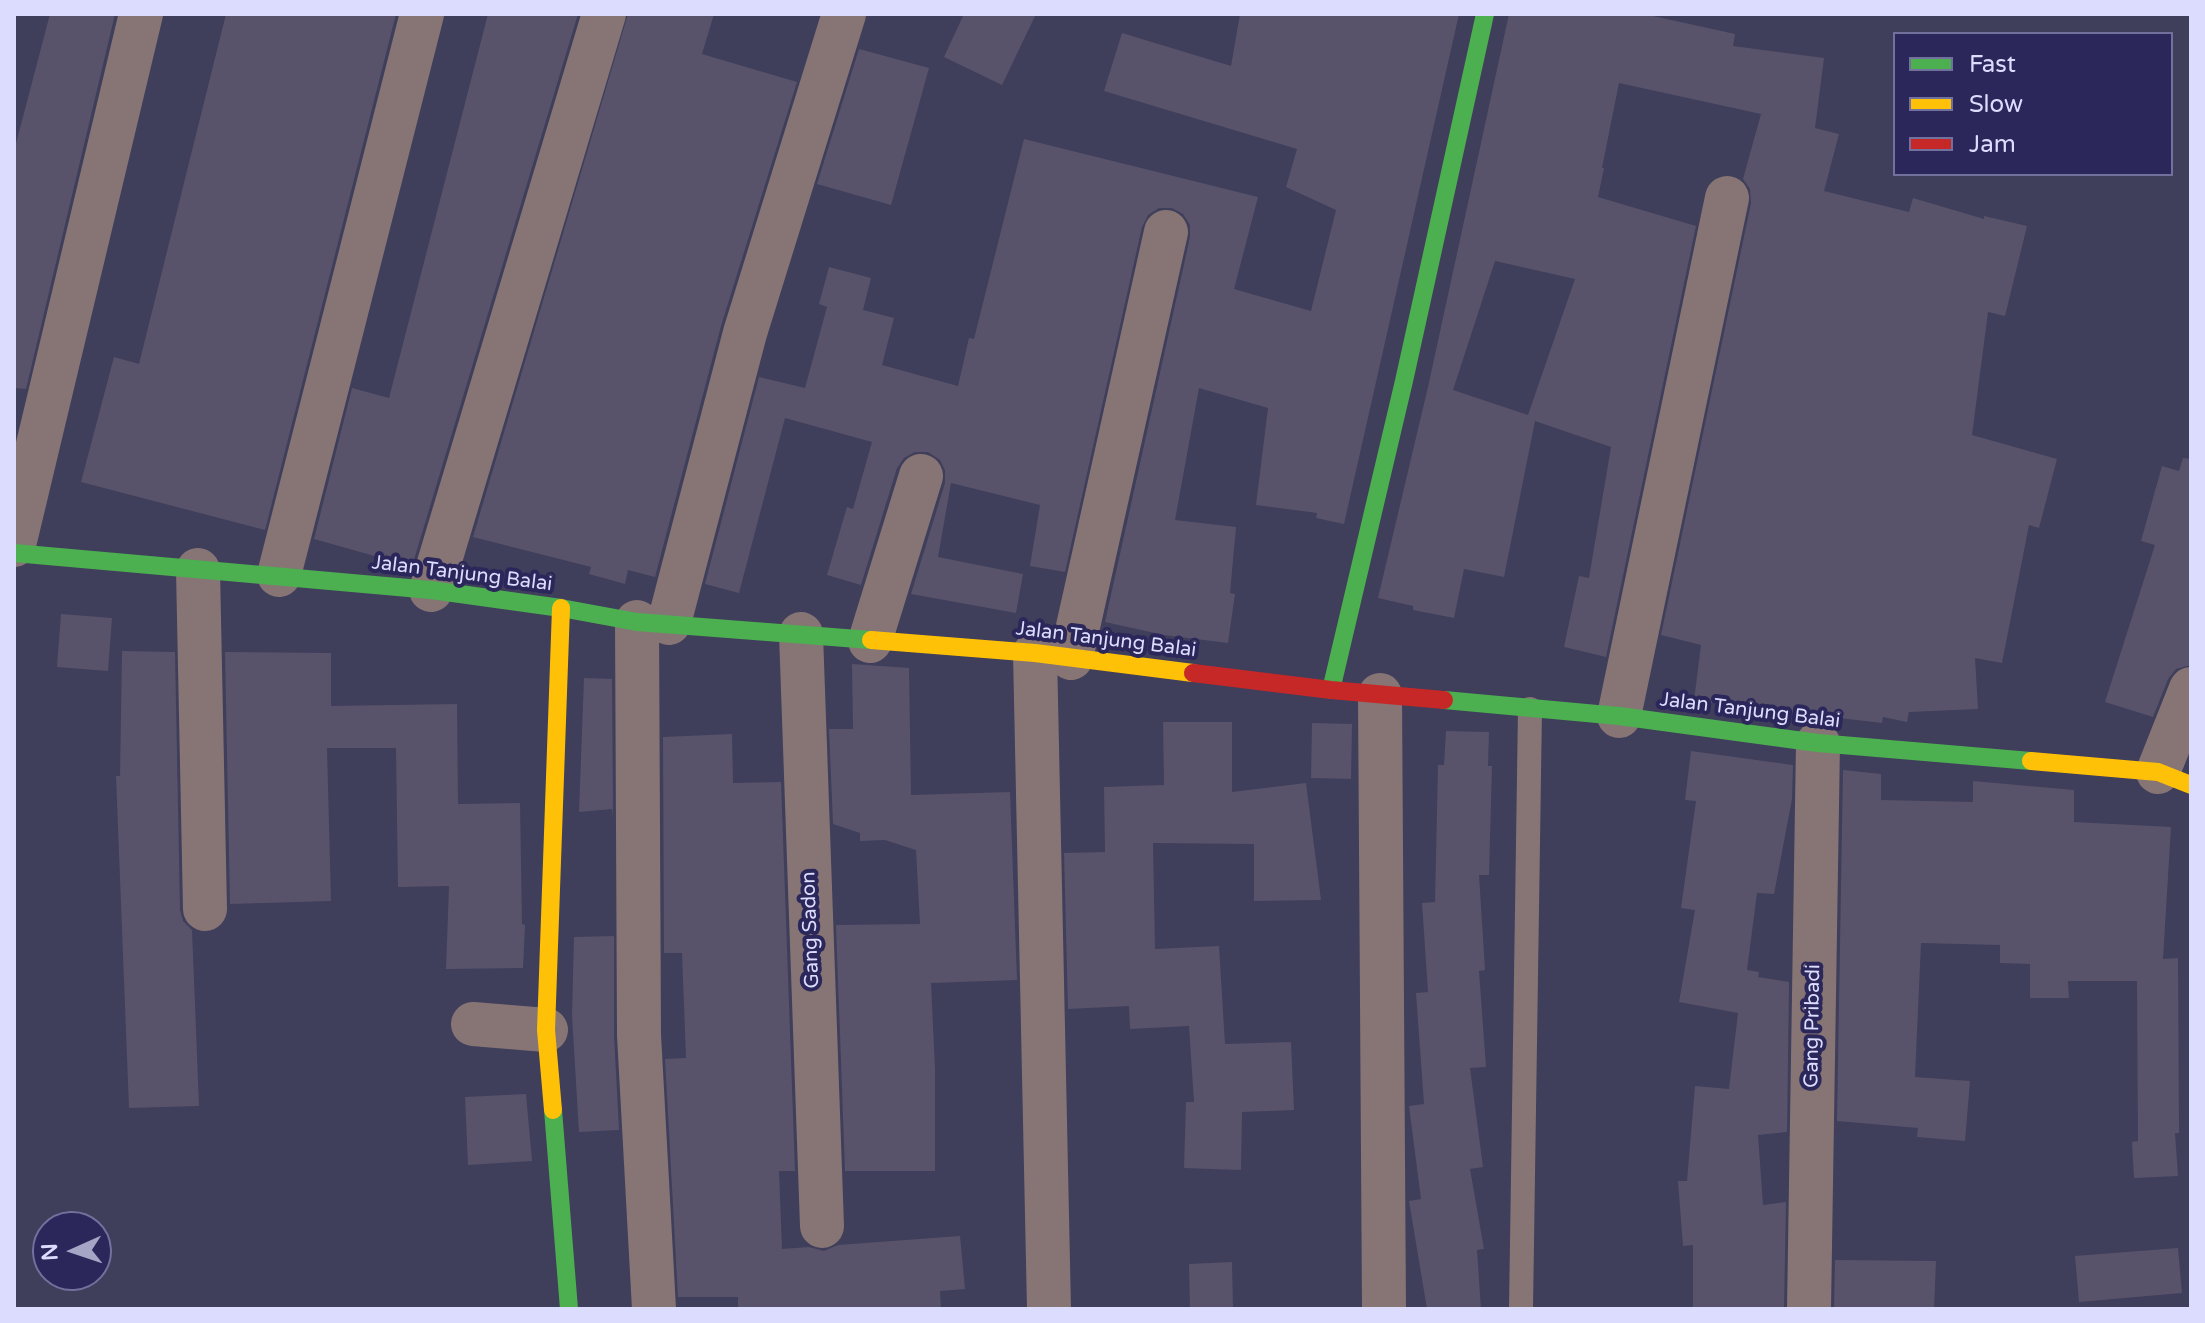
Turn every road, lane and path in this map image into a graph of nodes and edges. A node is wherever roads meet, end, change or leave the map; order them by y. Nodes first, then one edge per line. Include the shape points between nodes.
1 (141, 14) edge
2 (422, 14) edge
3 (604, 14) edge
4 (844, 14) edge
5 (1485, 14) edge
6 (1727, 198) dead end
7 (1166, 232) dead end
8 (921, 476) dead end
9 (14, 545) edge
10 (14, 553) edge
11 (198, 570) junction
12 (279, 575) junction
13 (431, 590) junction
14 (561, 608) junction
15 (653, 623) junction
16 (801, 634) junction
17 (870, 641) junction
18 (1053, 655) junction
19 (2191, 689) edge
20 (1331, 690) junction
21 (1380, 695) junction
22 (1530, 709) junction
23 (1619, 716) junction
24 (1818, 743) junction
25 (2174, 778) edge
26 (205, 909) dead end
27 (473, 1024) dead end
28 (546, 1030) junction
29 (822, 1226) dead end
30 (569, 1309) edge
31 (654, 1309) edge
32 (1049, 1309) edge
33 (1384, 1309) edge
34 (1521, 1309) edge
35 (1809, 1309) edge

1 - 9 street
2 - 12 street
3 - 13 street
4 - 15 street
5 - 20 street
6 - 23 street
7 - 18 street
8 - 17 street
10 - 11 street, Jalan Tanjung Balai
11 - 12 street, Jalan Tanjung Balai
11 - 26 street
12 - 13 street, Jalan Tanjung Balai
13 - 14 street, Jalan Tanjung Balai
14 - 15 street, Jalan Tanjung Balai
14 - 28 street
15 - 16 street, Jalan Tanjung Balai
15 - 31 street via 639,1035
16 - 17 street, Jalan Tanjung Balai
16 - 29 street, Gang Sadon
17 - 18 street, Jalan Tanjung Balai
18 - 20 street, Jalan Tanjung Balai
18 - 32 street
19 - 25 street
20 - 21 street, Jalan Tanjung Balai
21 - 22 street, Jalan Tanjung Balai
21 - 33 street
22 - 23 street, Jalan Tanjung Balai
22 - 34 lane
23 - 24 street, Jalan Tanjung Balai
24 - 25 street, Jalan Tanjung Balai
24 - 35 street, Gang Pribadi
27 - 28 street
28 - 30 street

